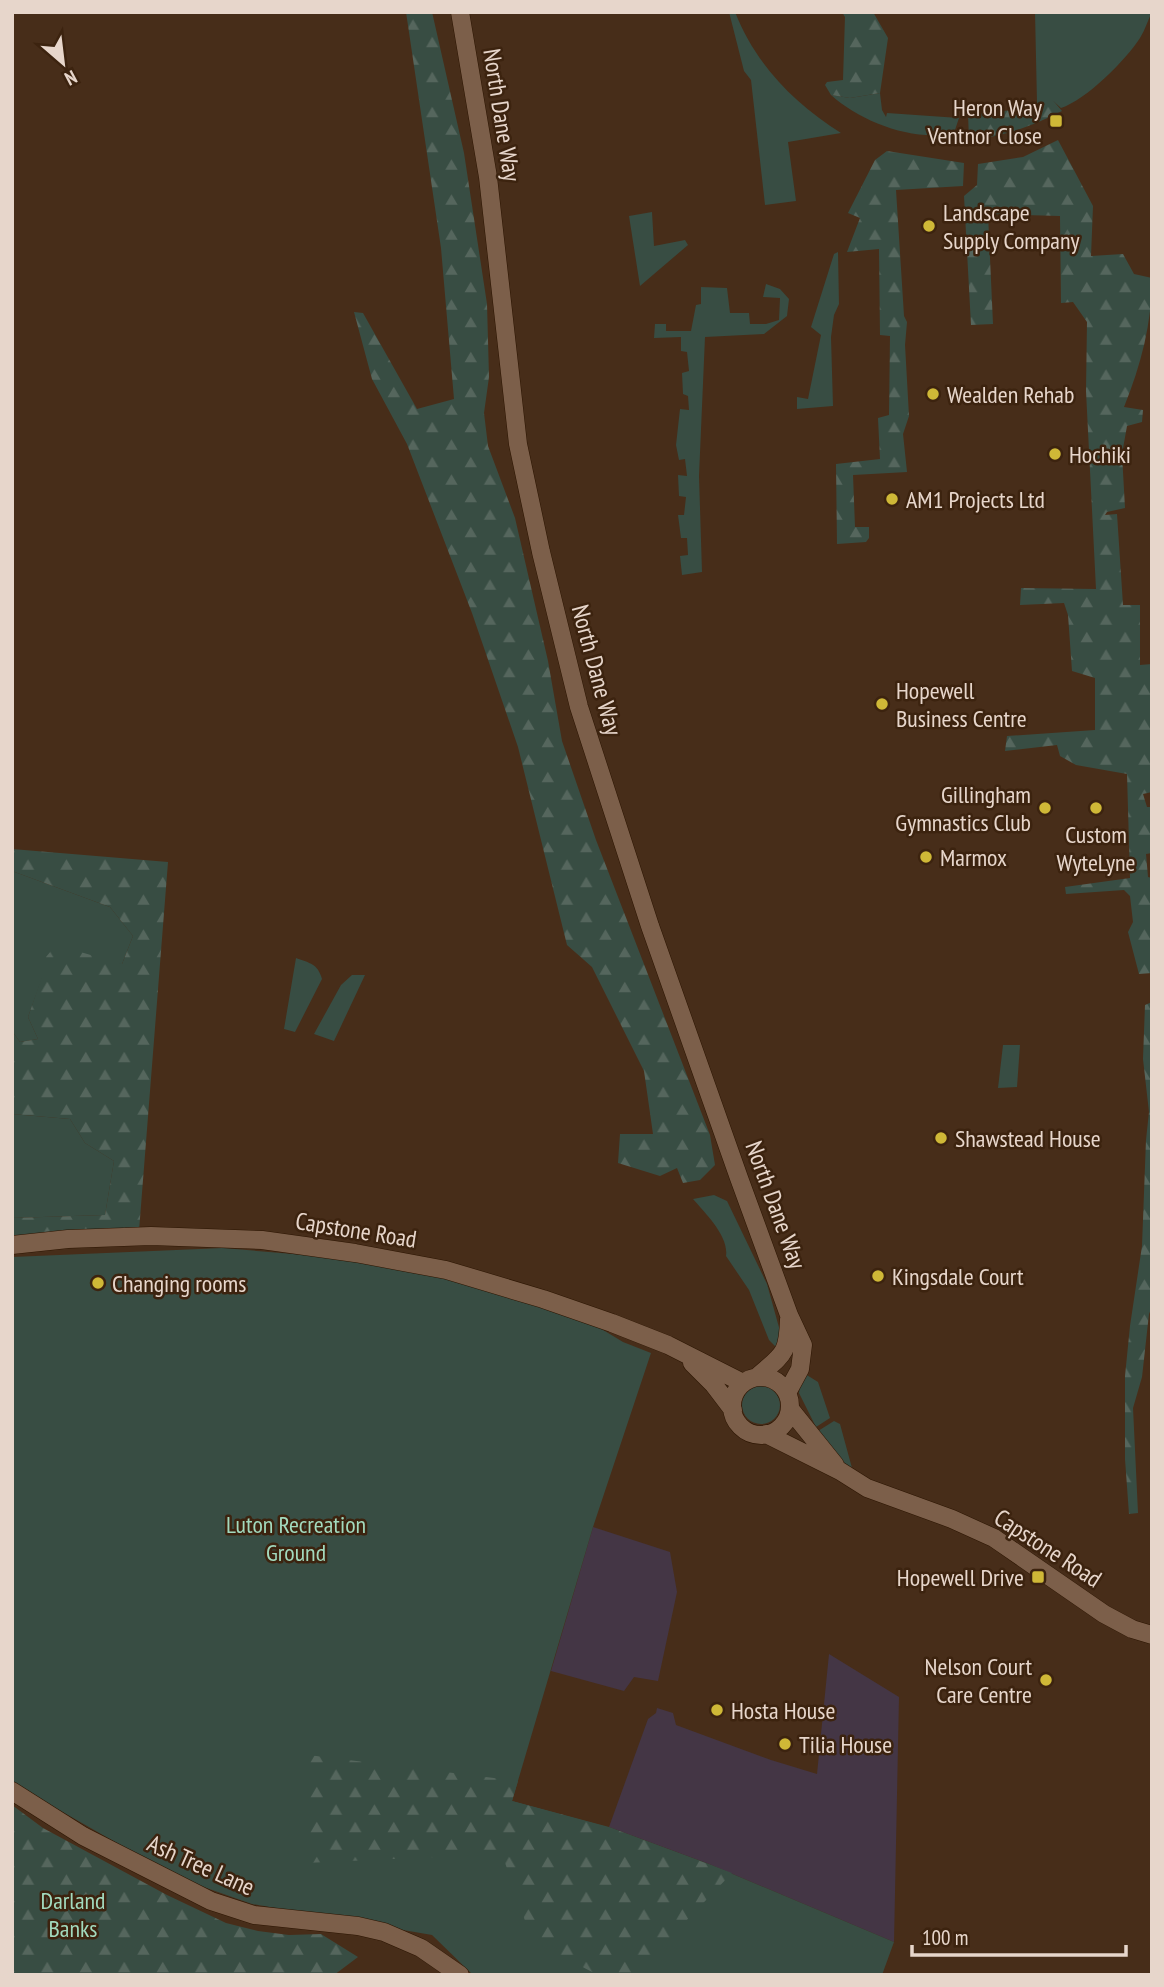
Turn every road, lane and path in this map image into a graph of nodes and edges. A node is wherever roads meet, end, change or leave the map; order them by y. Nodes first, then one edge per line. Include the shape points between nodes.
1 (460, 12) edge
2 (12, 1245) edge
3 (789, 1315) junction
4 (679, 1351) junction
5 (750, 1380) junction
6 (789, 1401) junction
7 (733, 1410) junction
8 (766, 1434) junction
9 (840, 1471) junction
10 (1152, 1635) edge
11 (12, 1791) edge
12 (460, 1975) edge

1 - 3 street, North Dane Way via 488,177 518,444 579,707 650,926
2 - 4 street, Capstone Road via 151,1236 262,1240 355,1253 446,1270 543,1299
3 - 5 street, North Dane Way via 789,1343 780,1357
3 - 6 street, North Dane Way via 803,1345
4 - 5 street, Capstone Road
4 - 7 street, Capstone Road
5 - 6 street via 769,1378 780,1384
5 - 7 street via 734,1396
6 - 8 street via 782,1426
6 - 9 street, Capstone Road
7 - 8 street via 747,1430
8 - 9 street, Capstone Road
9 - 10 street, Capstone Road via 867,1488 994,1538 1104,1614
11 - 12 street, Ash Tree Lane via 83,1836 211,1901 254,1915 384,1932 421,1948

